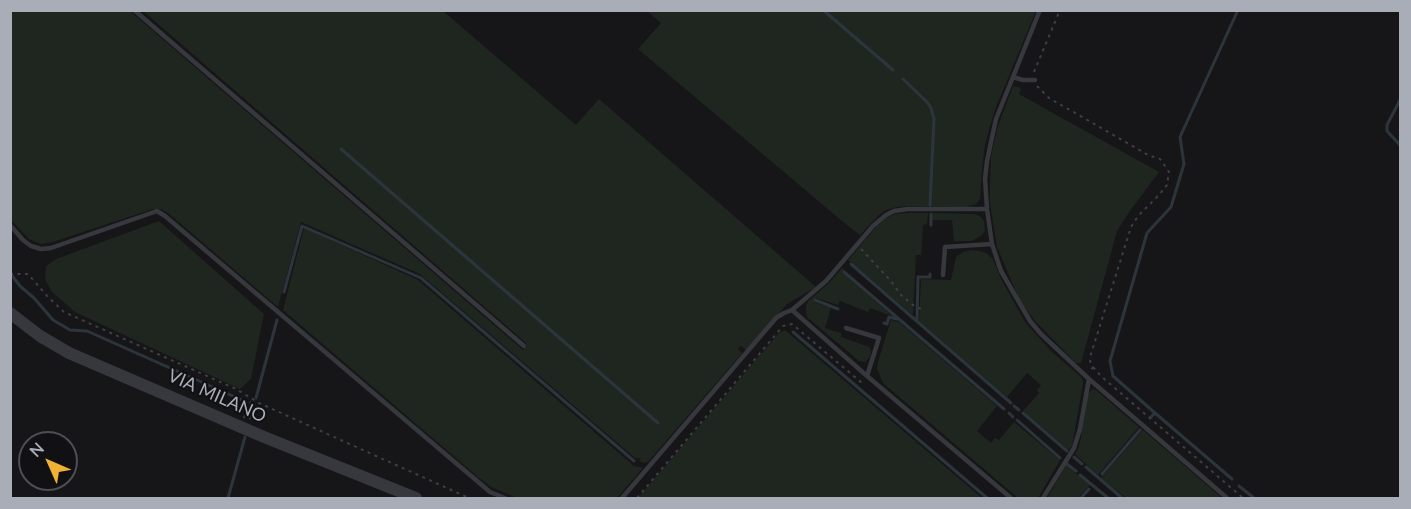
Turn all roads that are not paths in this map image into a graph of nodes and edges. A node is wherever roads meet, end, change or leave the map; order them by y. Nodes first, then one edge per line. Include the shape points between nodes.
1 (134, 10) edge
2 (1040, 10) edge
3 (1013, 77) junction
4 (1035, 80) road end
5 (987, 210) junction
6 (10, 225) edge
7 (992, 244) junction
8 (943, 275) dead end
9 (792, 310) junction
10 (10, 313) edge
11 (846, 328) dead end
12 (524, 346) dead end
13 (867, 375) junction
14 (1089, 379) junction
15 (416, 498) edge
16 (505, 498) edge
17 (622, 498) edge
18 (1011, 498) edge
19 (1043, 498) edge
20 (1227, 498) edge

1 - 12 lane
2 - 3 lane
3 - 4 lane
3 - 5 lane via 990,142
5 - 7 lane
5 - 9 lane via 908,209 886,215 826,281
6 - 16 lane via 23,240 41,249 157,211 490,492
7 - 8 lane via 945,248
7 - 14 lane via 1001,271 1030,321
9 - 13 lane
9 - 17 lane via 776,318
10 - 15 street, VIA MILANO via 39,336 69,352
11 - 13 lane via 879,338
13 - 18 lane
14 - 19 lane via 1074,448
14 - 20 lane

